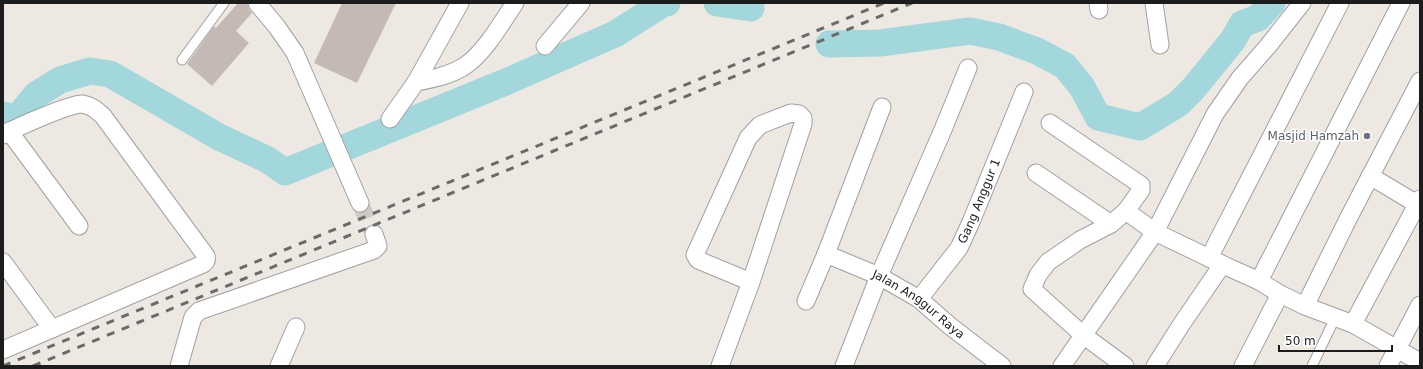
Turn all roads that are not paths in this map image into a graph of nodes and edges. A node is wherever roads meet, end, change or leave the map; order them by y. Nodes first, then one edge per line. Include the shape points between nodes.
1 (224, 3) edge
2 (257, 3) edge
3 (460, 3) edge
4 (515, 3) edge
5 (581, 3) edge
6 (1154, 3) edge
7 (1302, 3) edge
8 (1340, 3) edge
9 (1401, 3) edge
10 (1160, 45) dead end
11 (545, 46) dead end
12 (182, 60) dead end
13 (968, 68) dead end
14 (1420, 81) edge
15 (416, 82) junction
16 (1024, 92) dead end
17 (882, 107) dead end
18 (390, 119) dead end
19 (1050, 123) dead end
20 (6, 133) edge
21 (1036, 173) dead end
22 (1370, 176) junction
23 (1419, 201) edge
24 (360, 203) tunnel mouth
25 (1126, 211) junction
26 (1111, 224) junction
27 (78, 226) dead end
28 (1155, 232) junction
29 (374, 234) tunnel mouth
30 (826, 254) junction
31 (1216, 261) junction
32 (3, 262) edge
33 (879, 276) junction
34 (1259, 281) junction
35 (751, 282) junction
36 (1280, 294) junction
37 (919, 299) junction
38 (806, 301) dead end
39 (1420, 305) edge
40 (1305, 306) junction
41 (1335, 318) junction
42 (1353, 324) junction
43 (296, 327) dead end
44 (52, 329) junction
45 (1083, 335) junction
46 (1397, 349) junction
47 (3, 350) edge
48 (1420, 362) edge
49 (179, 366) edge
50 (279, 366) edge
51 (720, 366) edge
52 (844, 366) edge
53 (1002, 366) edge
54 (1062, 366) edge
55 (1125, 366) edge
56 (1155, 366) edge
57 (1243, 366) edge
58 (1312, 366) edge
59 (1388, 366) edge

1 - 12 lane
2 - 24 street via 295,53
3 - 15 street
4 - 15 street via 479,54 465,66 433,79
5 - 11 street
6 - 10 street
7 - 28 street via 1240,78 1215,114
8 - 31 street
9 - 34 street
13 - 33 street
14 - 22 street
15 - 18 street
16 - 37 street, Gang Anggur 1 via 959,248
17 - 30 street
19 - 25 street via 1141,185 1141,190
20 - 27 street
20 - 44 street via 66,108 81,104 92,107 103,116 206,256 206,262 203,264
21 - 26 street
22 - 23 street
22 - 40 street
23 - 42 street
25 - 26 street
25 - 28 street
26 - 45 street via 1080,240 1048,262 1038,275 1032,290
28 - 31 street
28 - 45 street
29 - 49 street via 378,246 374,250 199,311 193,317
30 - 33 street, Jalan Anggur Raya
30 - 38 street
31 - 34 street
31 - 56 street
32 - 44 street
33 - 37 street, Jalan Anggur Raya
33 - 52 street
34 - 36 street
35 - 35 street via 803,124 803,118 799,114 791,113 760,125 748,138 695,255 698,260
35 - 51 street
36 - 40 street
36 - 57 street
37 - 53 street, Jalan Anggur Raya
39 - 46 street
40 - 41 street
41 - 42 street
41 - 58 lane
42 - 46 street
43 - 50 street
44 - 47 street
45 - 54 street
45 - 55 street
46 - 48 street
46 - 59 street

